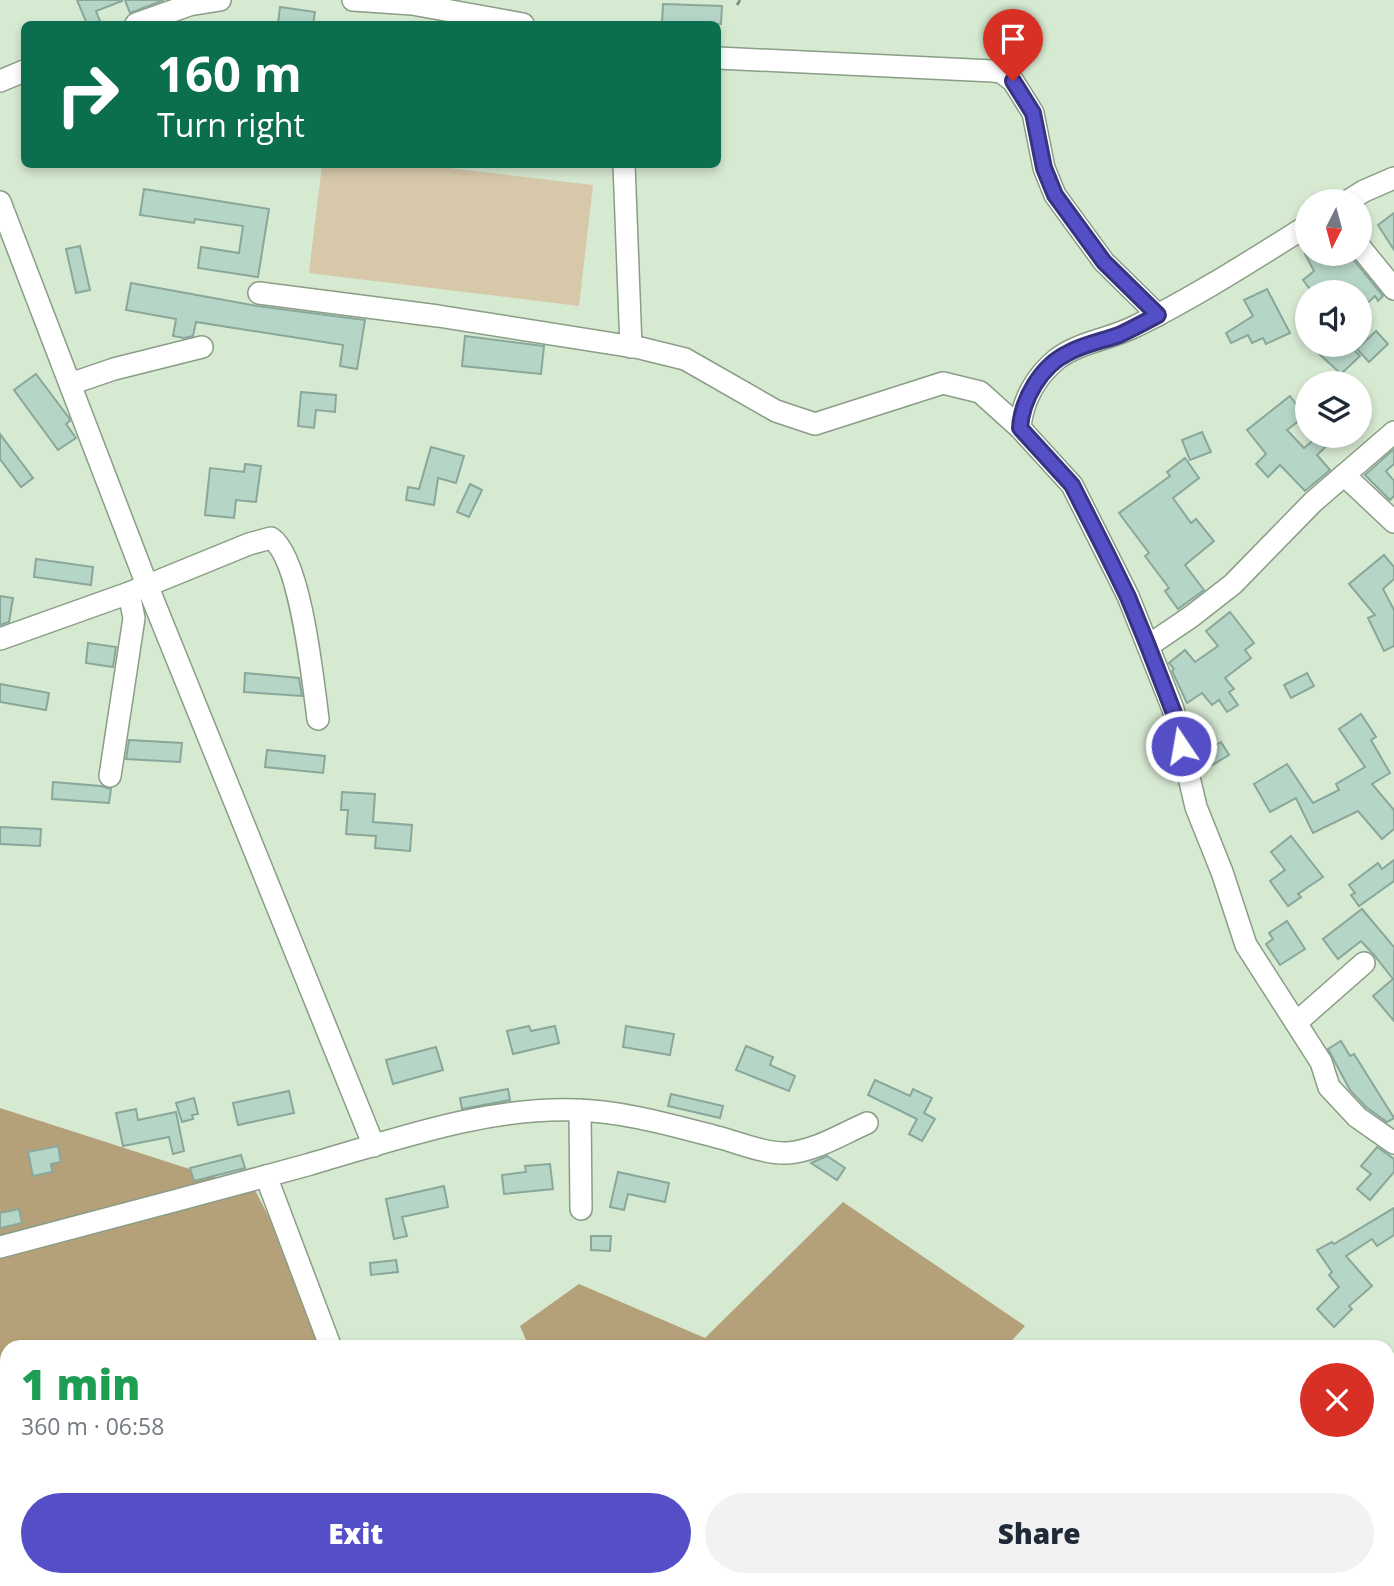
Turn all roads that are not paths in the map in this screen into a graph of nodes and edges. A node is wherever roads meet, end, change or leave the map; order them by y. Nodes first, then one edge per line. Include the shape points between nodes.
1 (220, 0) edge
2 (353, 0) edge
3 (359, 0) edge
4 (144, 21) edge
5 (506, 21) edge
6 (721, 58) edge
7 (21, 72) edge
8 (0, 81) edge
9 (624, 168) edge
10 (1394, 177) edge
11 (1371, 189) edge
12 (0, 202) edge
13 (1295, 233) edge
14 (8, 250) edge
15 (1372, 262) edge
16 (1394, 289) edge
17 (259, 293) dead end
18 (1158, 315) junction
19 (202, 347) dead end
20 (631, 347) junction
21 (70, 384) junction
22 (1020, 428) junction
23 (1394, 432) edge
24 (1344, 475) junction
25 (1394, 522) edge
26 (138, 589) junction
27 (0, 639) edge
28 (1148, 646) junction
29 (318, 719) dead end
30 (110, 776) dead end
31 (1364, 963) dead end
32 (1297, 1022) junction
33 (580, 1110) junction
34 (867, 1123) dead end
35 (1394, 1143) edge
36 (374, 1146) junction
37 (266, 1176) junction
38 (581, 1209) dead end
39 (0, 1247) edge
40 (328, 1340) edge

1 - 4 street
2 - 3 street
3 - 5 street via 412,4
6 - 18 street via 1008,75 1033,113 1044,168 1055,195 1104,262
7 - 8 street
9 - 20 street
10 - 11 street
12 - 14 street
13 - 18 street
14 - 21 street
15 - 16 street
17 - 20 street
18 - 22 street via 1055,361 1032,389
19 - 21 street
20 - 22 street via 685,359 776,411 815,424 943,383 979,392
21 - 26 street
22 - 28 street via 1072,485
23 - 24 street
24 - 25 street
24 - 28 street via 1233,584
26 - 27 street
26 - 29 street via 265,538 275,540 289,566 302,615
26 - 30 street
26 - 36 street
28 - 32 street via 1177,721 1196,807 1246,945
31 - 32 street
32 - 35 street via 1321,1062 1329,1087 1357,1116
33 - 34 street via 788,1153 806,1150
33 - 36 street via 492,1116
33 - 38 street
36 - 37 street
37 - 39 street
37 - 40 street

